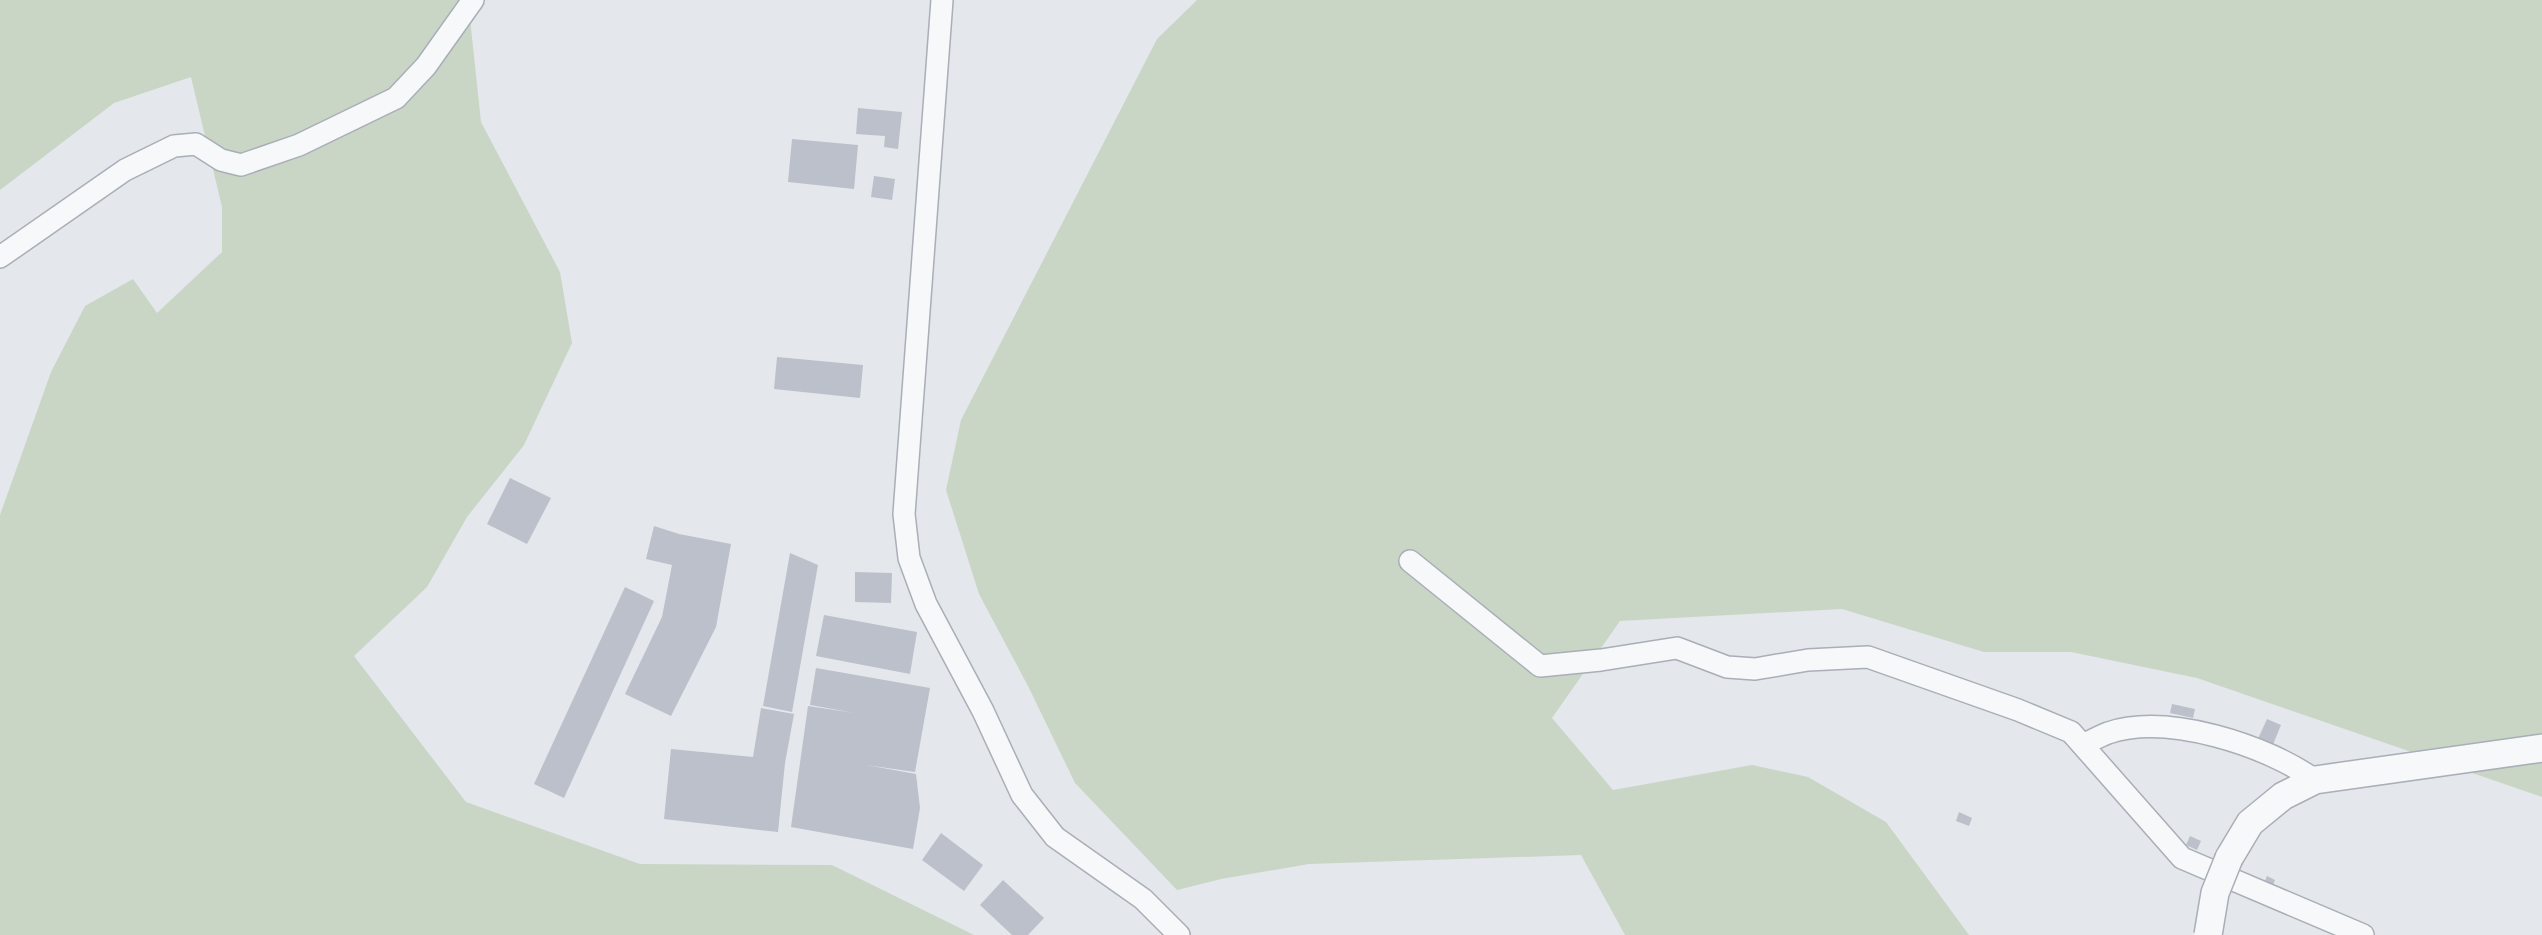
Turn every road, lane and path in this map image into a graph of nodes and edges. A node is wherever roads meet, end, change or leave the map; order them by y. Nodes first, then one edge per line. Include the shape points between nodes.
1 (473, 0) edge
2 (942, 0) edge
3 (0, 257) edge
4 (1410, 561) dead end
5 (2083, 745) junction
6 (2542, 748) edge
7 (2315, 780) junction
8 (1179, 935) edge
9 (2208, 935) edge
10 (2363, 935) edge

1 - 3 street via 426,66 396,98 299,145 241,165 221,160 196,144 174,146 125,170
2 - 8 street via 904,514 909,558 926,604 1022,795 1055,837 1143,899
4 - 5 street via 1540,666 1677,648 1727,667 1755,669 1808,660 1868,657 2019,710 2071,732
5 - 7 street via 2109,732 2144,727 2188,730 2248,746
5 - 10 street via 2182,858
6 - 7 street
7 - 9 street, bridge via 2283,796 2250,823 2229,858 2216,893

